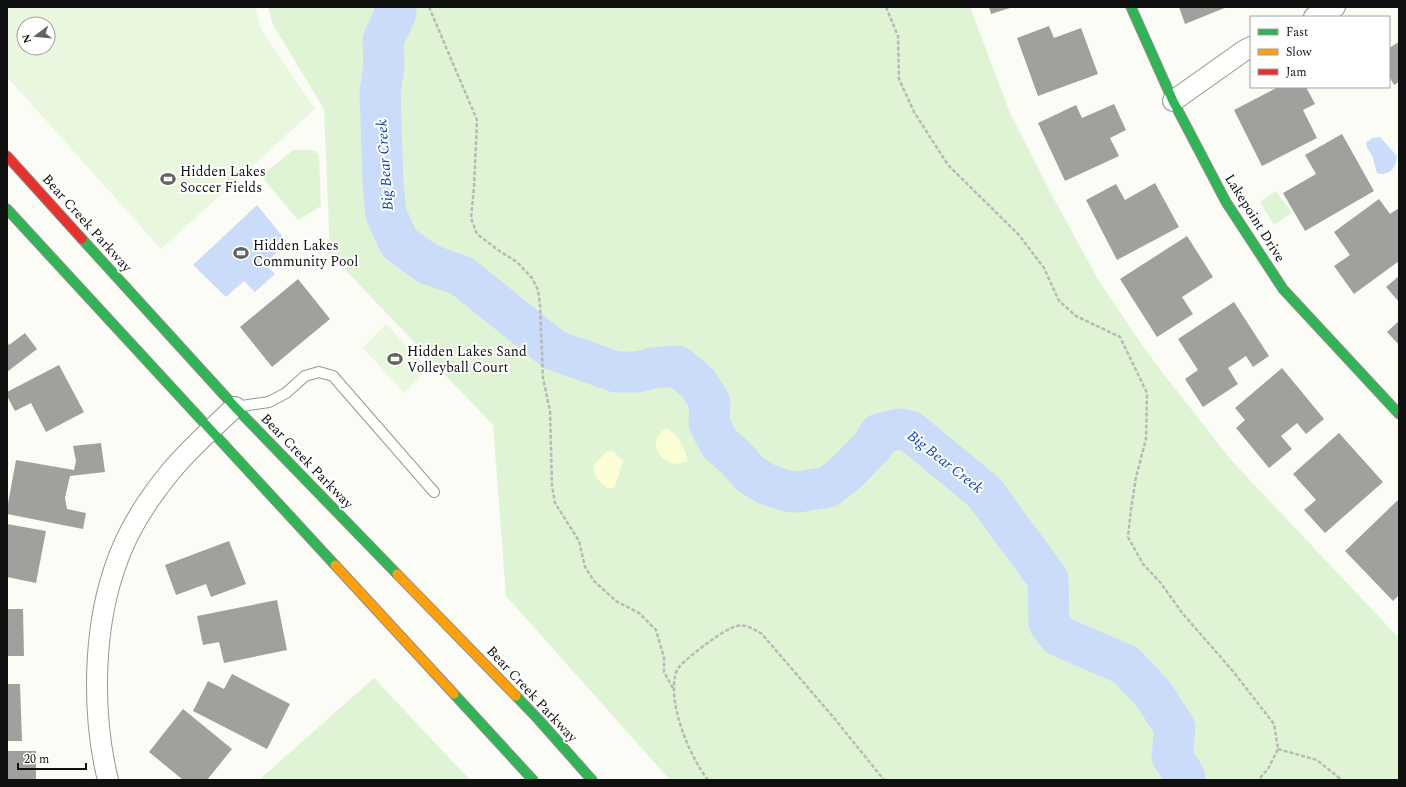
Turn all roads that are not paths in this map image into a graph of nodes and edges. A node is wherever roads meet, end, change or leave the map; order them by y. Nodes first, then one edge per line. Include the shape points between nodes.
1 (1131, 7) edge
2 (1335, 7) edge
3 (1316, 16) edge
4 (1250, 47) edge
5 (1173, 101) junction
6 (7, 156) edge
7 (7, 209) edge
8 (235, 407) junction
9 (1399, 414) edge
10 (211, 430) junction
11 (434, 492) dead end
12 (108, 780) edge
13 (533, 780) edge
14 (592, 780) edge

1 - 5 main road, Lakepoint Drive
2 - 3 street
4 - 5 street
5 - 9 main road, Lakepoint Drive via 1226,202 1283,289
6 - 8 main road, Bear Creek Parkway
7 - 10 main road
8 - 10 street
8 - 11 lane via 269,402 286,393 306,376 319,372 333,376
8 - 14 main road, Bear Creek Parkway via 538,719
10 - 12 street via 159,487 132,528 114,570 103,613 98,666 99,724
10 - 13 main road

